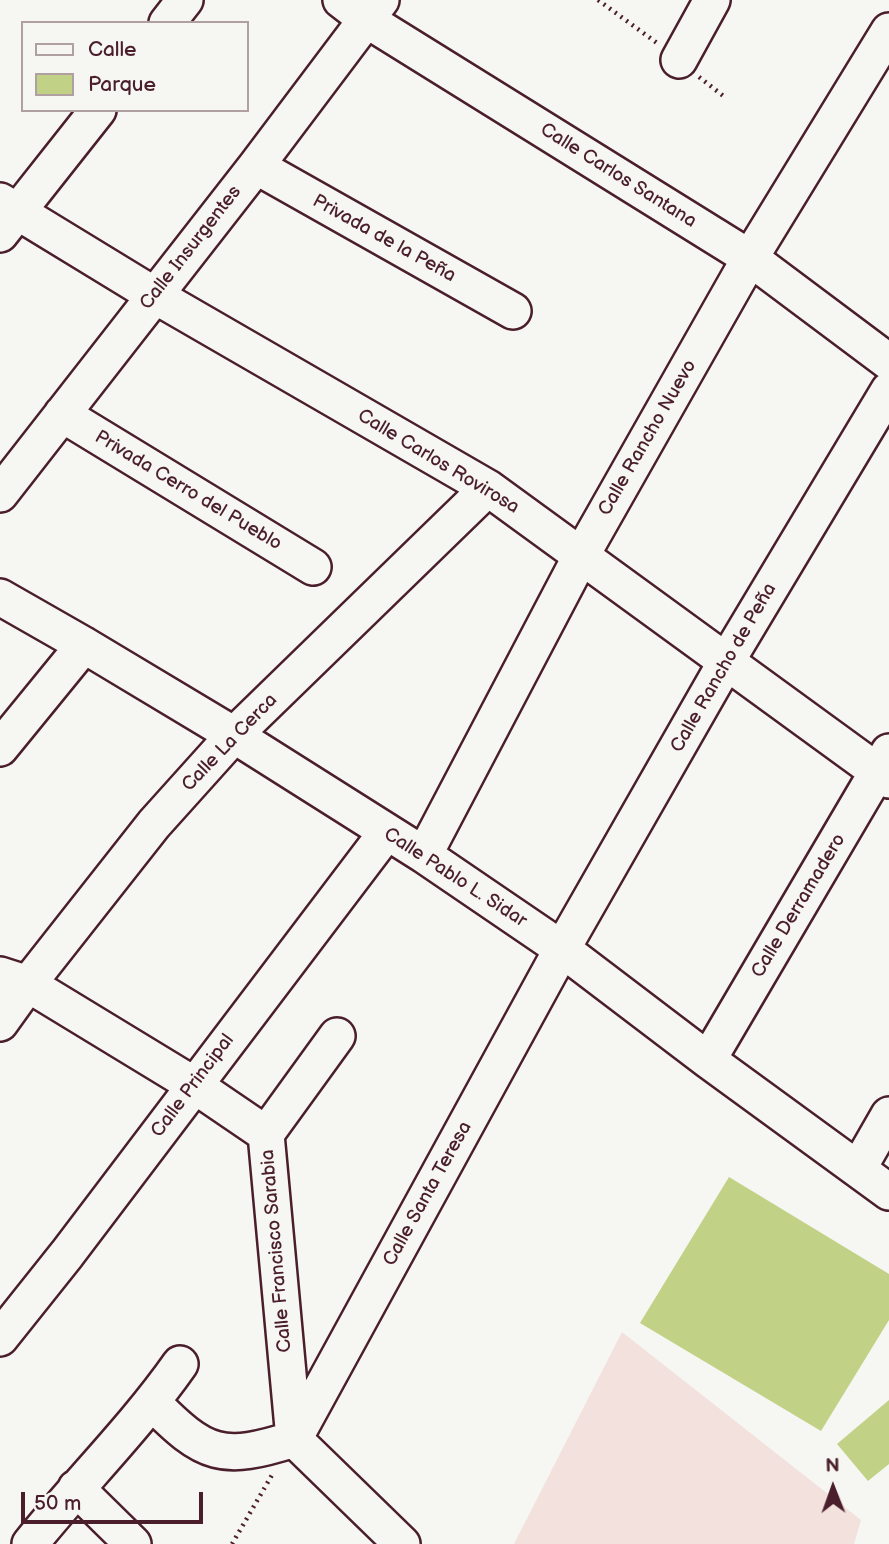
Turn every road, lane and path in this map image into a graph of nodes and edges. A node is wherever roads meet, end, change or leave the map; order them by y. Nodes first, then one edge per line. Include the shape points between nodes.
1 (185, 0) edge
2 (712, 0) edge
3 (363, 7) edge
4 (169, 21) edge
5 (889, 31) edge
6 (679, 60) dead end
7 (95, 112) edge
8 (256, 166) junction
9 (5, 216) edge
10 (750, 258) junction
11 (154, 295) junction
12 (513, 311) dead end
13 (889, 362) edge
14 (889, 390) edge
15 (62, 414) junction
16 (488, 488) junction
17 (0, 494) edge
18 (581, 556) junction
19 (313, 567) dead end
20 (0, 597) edge
21 (84, 645) junction
22 (726, 662) junction
23 (234, 735) junction
24 (0, 748) edge
25 (885, 768) edge
26 (386, 833) junction
27 (424, 855) junction
28 (562, 948) junction
29 (14, 979) edge
30 (0, 1023) edge
31 (337, 1036) dead end
32 (708, 1060) junction
33 (194, 1085) junction
34 (889, 1115) edge
35 (266, 1134) junction
36 (858, 1169) junction
37 (889, 1192) edge
38 (0, 1338) edge
39 (180, 1364) dead end
40 (152, 1402) junction
41 (294, 1439) junction
42 (76, 1488) junction
43 (30, 1544) edge
44 (133, 1544) edge
45 (232, 1544) edge
46 (402, 1544) edge

1 - 4 street
2 - 6 street
3 - 8 street, Calle Insurgentes
3 - 10 street, Calle Carlos Santana
5 - 10 street, Calle Rancho Nuevo
7 - 9 street
8 - 11 street, Calle Insurgentes
8 - 12 street, Privada de la Peña
9 - 11 street, Calle Carlos Rovirosa
10 - 13 street, Calle Carlos Santana
10 - 18 street, Calle Rancho Nuevo
11 - 15 street, Calle Insurgentes
11 - 16 street, Calle Carlos Rovirosa
14 - 22 street, Calle Rancho de Peña
15 - 17 street, Calle Insurgentes
15 - 19 street, Privada Cerro del Pueblo
16 - 18 street, Calle Carlos Rovirosa
16 - 23 street, Calle La Cerca
18 - 22 street, Calle Carlos Rovirosa
18 - 27 street, Calle Rancho Nuevo
20 - 21 street, Calle Pablo L. Sidar
21 - 23 street, Calle Pablo L. Sidar
21 - 24 street
22 - 25 street, Calle Carlos Rovirosa
22 - 28 street, Calle Rancho de Peña
23 - 26 street, Calle Pablo L. Sidar
23 - 29 street, Calle La Cerca
25 - 32 street, Calle Derramadero
26 - 27 street, Calle Pablo L. Sidar
26 - 33 street, Calle Principal
27 - 28 street, Calle Pablo L. Sidar
28 - 32 street, Calle Pablo L. Sidar
28 - 41 street, Calle Santa Teresa
29 - 30 street, Calle La Cerca
29 - 33 street, Calle Francisco Sarabia
31 - 35 street
32 - 36 street, Calle Pablo L. Sidar
33 - 35 street, Calle Francisco Sarabia
33 - 38 street, Calle Principal
34 - 36 street
35 - 41 street, Calle Francisco Sarabia
36 - 37 street, Calle Pablo L. Sidar
39 - 40 street
40 - 41 street via 197,1443 225,1452 256,1451
40 - 42 street
41 - 45 path
41 - 46 street
42 - 43 street
42 - 44 street

